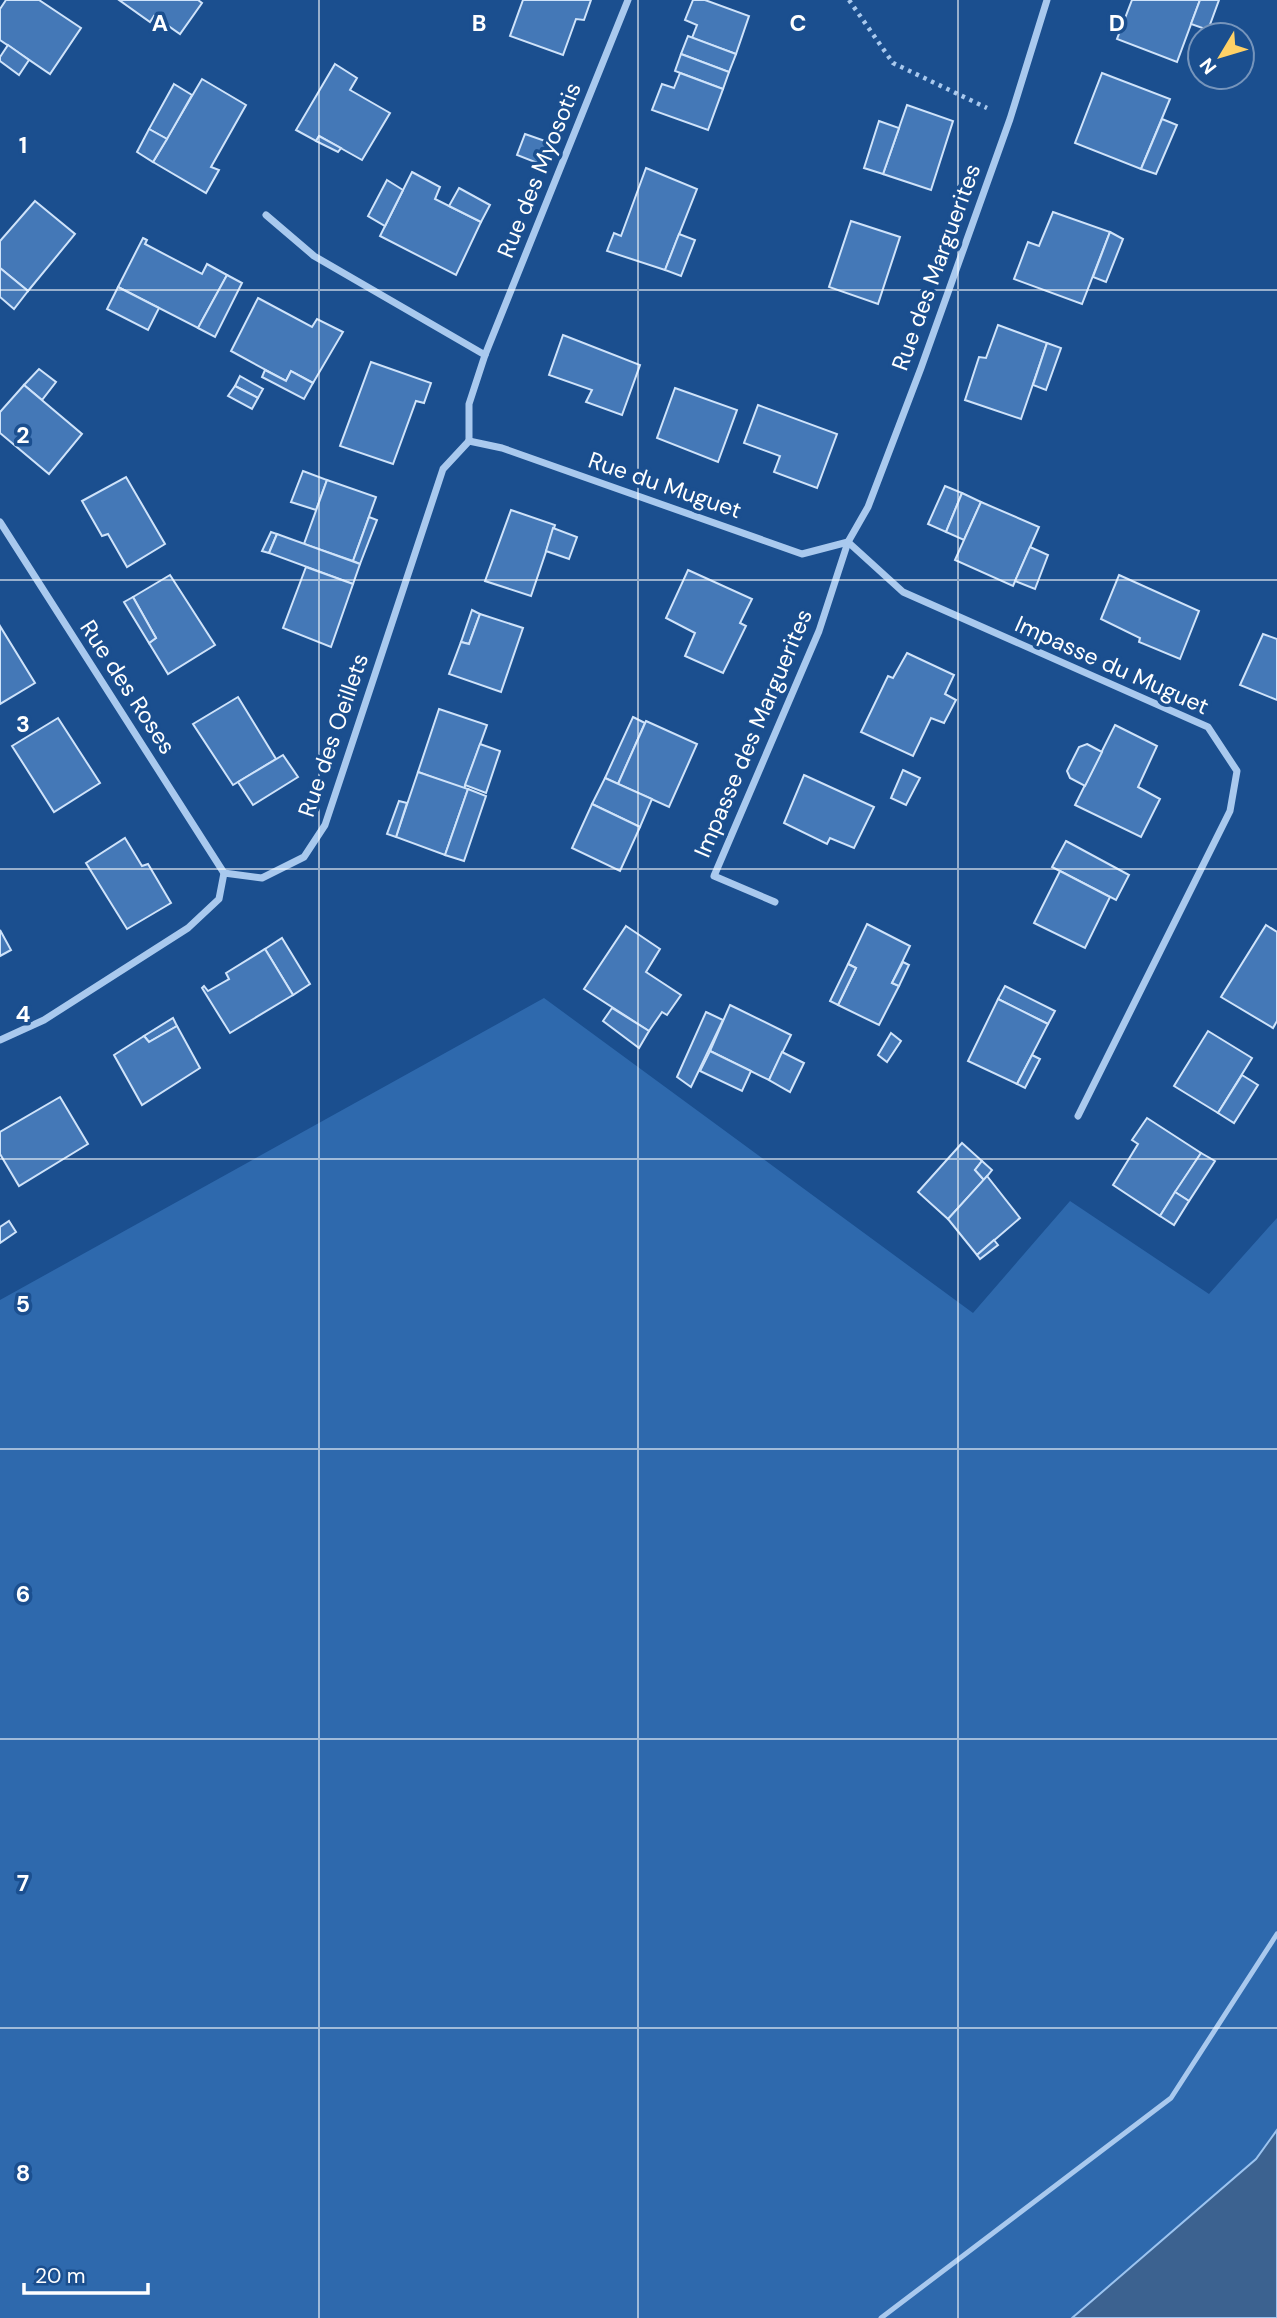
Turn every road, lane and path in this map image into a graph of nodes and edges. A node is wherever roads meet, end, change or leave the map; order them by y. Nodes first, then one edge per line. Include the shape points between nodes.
1 (628, 0) edge
2 (849, 0) edge
3 (1047, 0) edge
4 (1010, 119) junction
5 (266, 215) dead end
6 (485, 355) junction
7 (469, 441) junction
8 (0, 522) edge
9 (848, 542) junction
10 (224, 873) junction
11 (775, 902) dead end
12 (0, 1040) edge
13 (1078, 1116) dead end
14 (1277, 1934) edge
15 (881, 2318) edge

1 - 6 street, Rue des Myosotis
2 - 4 path via 893,63
3 - 4 street, Rue des Marguerites
4 - 9 street, Rue des Marguerites via 873,495
5 - 6 street via 314,256
6 - 7 street, Rue des Myosotis via 469,404
7 - 9 street, Rue du Muguet via 502,448 802,554
7 - 10 street, Rue des Oeillets via 443,469 325,825 304,857 262,878
8 - 10 street, Rue des Roses
9 - 11 street, Impasse des Marguerites via 819,631 714,876
9 - 13 street, Impasse du Muguet via 903,592 1208,727 1237,771 1230,811
10 - 12 street via 219,899 188,928 44,1020
14 - 15 lane via 1171,2098

